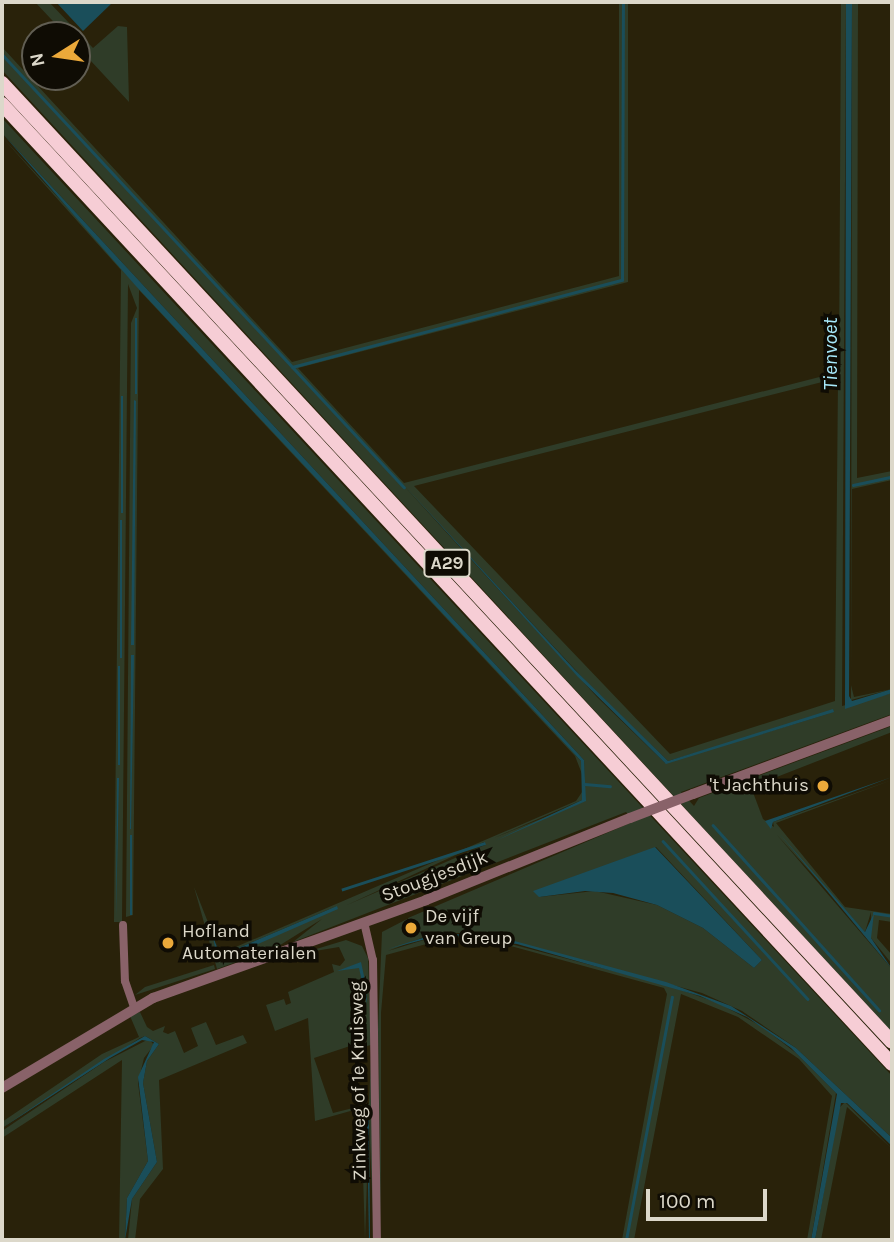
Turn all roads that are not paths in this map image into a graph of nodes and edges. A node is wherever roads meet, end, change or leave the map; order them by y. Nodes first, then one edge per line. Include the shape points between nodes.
1 (2, 83) edge
2 (2, 104) edge
3 (892, 720) edge
4 (364, 922) junction
5 (123, 925) dead end
6 (134, 1007) junction
7 (892, 1042) edge
8 (892, 1064) edge
9 (2, 1088) edge
10 (377, 1240) edge

1 - 7 highway, A29
2 - 8 highway, A29
3 - 4 street, Stougjesdijk, bridge
4 - 6 street, Stougjesdijk
4 - 10 street, Zinkweg of 1e Kruisweg via 373,960
5 - 6 street via 125,981
6 - 9 street, Stougjesdijk

